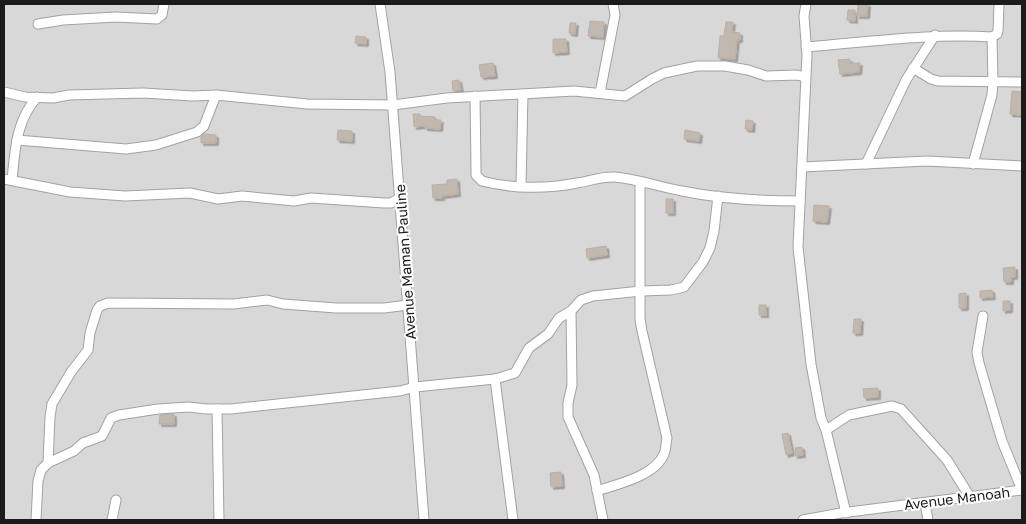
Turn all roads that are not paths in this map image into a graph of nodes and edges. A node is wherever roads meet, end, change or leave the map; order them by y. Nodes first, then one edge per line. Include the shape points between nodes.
1 (164, 4) edge
2 (380, 4) edge
3 (613, 4) edge
4 (806, 4) edge
5 (999, 4) edge
6 (38, 24) dead end
7 (935, 35) junction
8 (992, 37) junction
9 (806, 47) junction
10 (913, 68) junction
11 (805, 77) junction
12 (993, 82) junction
13 (1022, 82) edge
14 (4, 92) edge
15 (523, 94) junction
16 (600, 94) junction
17 (216, 95) junction
18 (475, 96) junction
19 (37, 97) junction
20 (393, 105) junction
21 (16, 140) junction
22 (866, 164) junction
23 (973, 164) junction
24 (802, 166) junction
25 (1022, 166) edge
26 (8, 180) edge
27 (640, 182) junction
28 (521, 186) junction
29 (718, 196) junction
30 (400, 198) junction
31 (800, 201) junction
32 (641, 290) junction
33 (408, 305) junction
34 (571, 311) junction
35 (983, 316) dead end
36 (496, 379) junction
37 (415, 386) junction
38 (217, 409) junction
39 (826, 430) junction
40 (48, 463) junction
41 (1022, 490) edge
42 (597, 491) junction
43 (970, 497) junction
44 (116, 500) dead end
45 (925, 503) junction
46 (843, 516) edge
47 (36, 520) edge
48 (112, 520) edge
49 (219, 520) edge
50 (424, 520) edge
51 (513, 520) edge
52 (603, 520) edge
53 (803, 520) edge
54 (928, 520) edge

1 - 6 street via 162,15 156,19 116,17
2 - 20 street, Avenue Maman Pauline
3 - 16 street via 614,15
4 - 9 street
5 - 8 street via 998,31
7 - 8 street
7 - 9 street
7 - 10 street
8 - 12 street
9 - 11 street
10 - 12 street via 938,81
10 - 22 street
11 - 16 street via 766,76 725,66 697,66 652,78 624,96
11 - 24 street
12 - 13 street
12 - 23 street via 989,111
14 - 19 street
15 - 16 street via 574,91
15 - 18 street
15 - 28 street
17 - 19 street via 143,93
17 - 20 street via 306,104
17 - 21 street via 204,126 196,132 156,145 126,149
18 - 20 street
18 - 28 street via 476,175 482,181
19 - 21 street via 25,114
20 - 30 street, Avenue Maman Pauline
21 - 26 street
22 - 23 street via 927,161
22 - 24 street
23 - 25 street
24 - 31 street
26 - 30 street via 70,192 125,196 190,193 218,199 242,196 384,203
27 - 28 street via 608,176 576,183
27 - 29 street
27 - 32 street
29 - 31 street
29 - 32 street via 710,248 692,278 684,287
30 - 33 street, Avenue Maman Pauline
31 - 39 street via 798,248 803,301 811,364
32 - 34 street via 588,297
32 - 42 street via 642,331 667,438 666,446 664,454 647,472
33 - 37 street, Avenue Maman Pauline
33 - 40 street via 336,308 267,300 234,304 108,302 96,310 88,350 52,404
34 - 36 street via 559,318 548,334 529,348 515,374
34 - 42 street via 572,386 568,417 594,475
35 - 41 street via 977,352 979,363 1002,441
36 - 37 street
36 - 51 street
37 - 38 street via 400,391
37 - 50 street, Avenue Maman Pauline
38 - 40 street via 188,407 119,415 110,420 102,436
38 - 49 street
39 - 43 street via 849,414 892,406 901,409 947,460
39 - 46 street
40 - 47 street via 41,470 38,481
41 - 43 street, Avenue Manoah
42 - 52 street
43 - 45 street, Avenue Manoah
44 - 48 street
45 - 46 street, Avenue Manoah
45 - 54 street
46 - 53 street, Avenue Manoah

